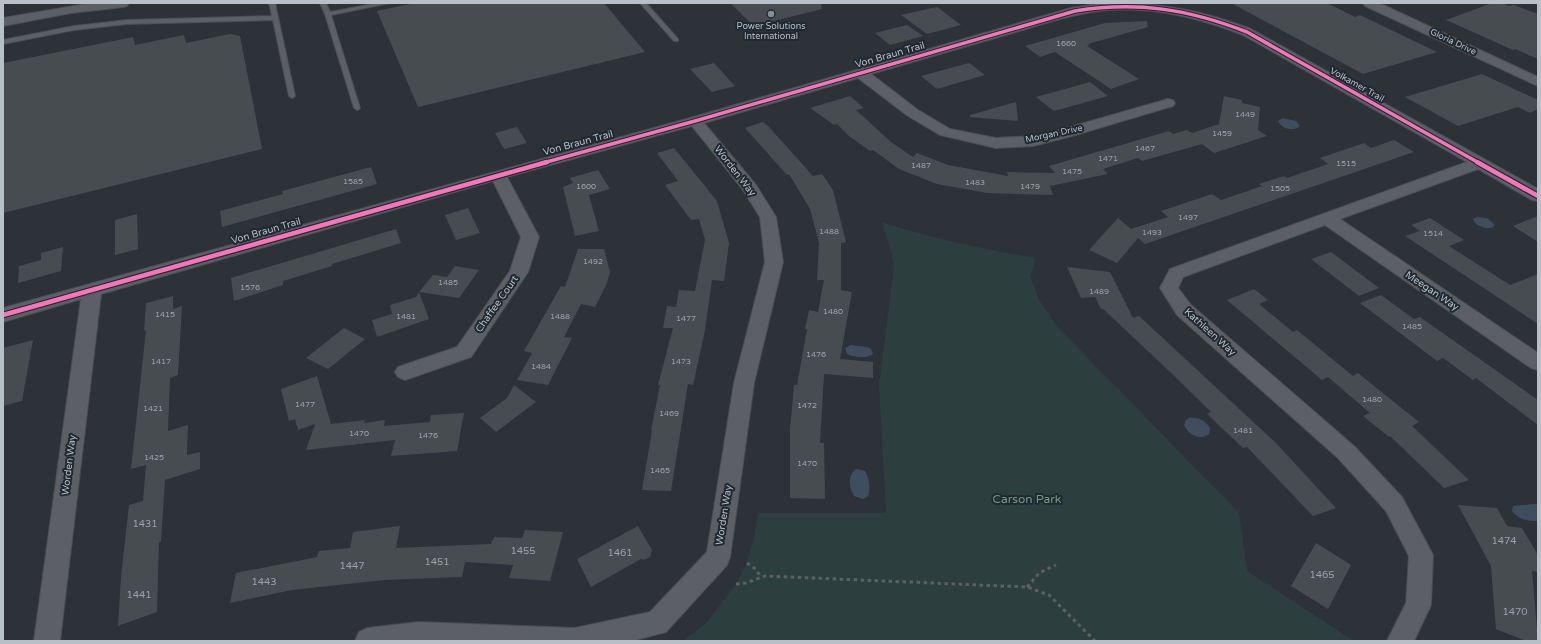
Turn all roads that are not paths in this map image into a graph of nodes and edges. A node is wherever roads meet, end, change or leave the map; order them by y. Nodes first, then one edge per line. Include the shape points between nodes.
1 (49, 3) edge
2 (122, 3) edge
3 (272, 3) edge
4 (323, 3) edge
5 (387, 3) edge
6 (643, 3) edge
7 (1369, 3) edge
8 (1162, 6) edge
9 (3, 12) edge
10 (328, 14) junction
11 (275, 18) junction
12 (3, 22) edge
13 (676, 40) dead end
14 (3, 42) edge
15 (860, 73) junction
16 (1538, 82) edge
17 (292, 96) dead end
18 (1168, 103) dead end
19 (357, 108) dead end
20 (695, 121) junction
21 (1479, 163) junction
22 (498, 175) junction
23 (1538, 196) edge
24 (1327, 218) junction
25 (92, 290) junction
26 (3, 315) edge
27 (1538, 363) edge
28 (405, 372) dead end
29 (47, 641) edge
30 (368, 641) edge
31 (1400, 641) edge

1 - 9 street
2 - 12 street via 71,9
3 - 11 lane
4 - 10 lane
5 - 10 lane
6 - 13 lane
7 - 16 street, Gloria Drive
8 - 15 street, Von Braun Trail via 1115,6 1075,11
8 - 21 street, Volkamer Trail via 1247,32
10 - 19 lane
11 - 14 lane via 127,22 74,28
11 - 17 lane
15 - 18 street, Morgan Drive via 913,113 945,132 996,143 1033,141
15 - 20 street, Von Braun Trail
20 - 22 street, Von Braun Trail
20 - 30 street, Worden Way via 750,188 768,217 774,262 744,383 718,557 657,623 575,641 418,635
21 - 23 street, Volkamer Trail
21 - 24 street, Kathleen Way
22 - 25 street, Von Braun Trail
22 - 28 street, Chaffee Court via 530,237 519,272 464,352
24 - 27 street, Meegan Way
24 - 31 street, Kathleen Way via 1176,273 1169,288 1184,310 1346,452 1394,504 1421,555 1418,605
25 - 26 street, Von Braun Trail
25 - 29 street, Worden Way

